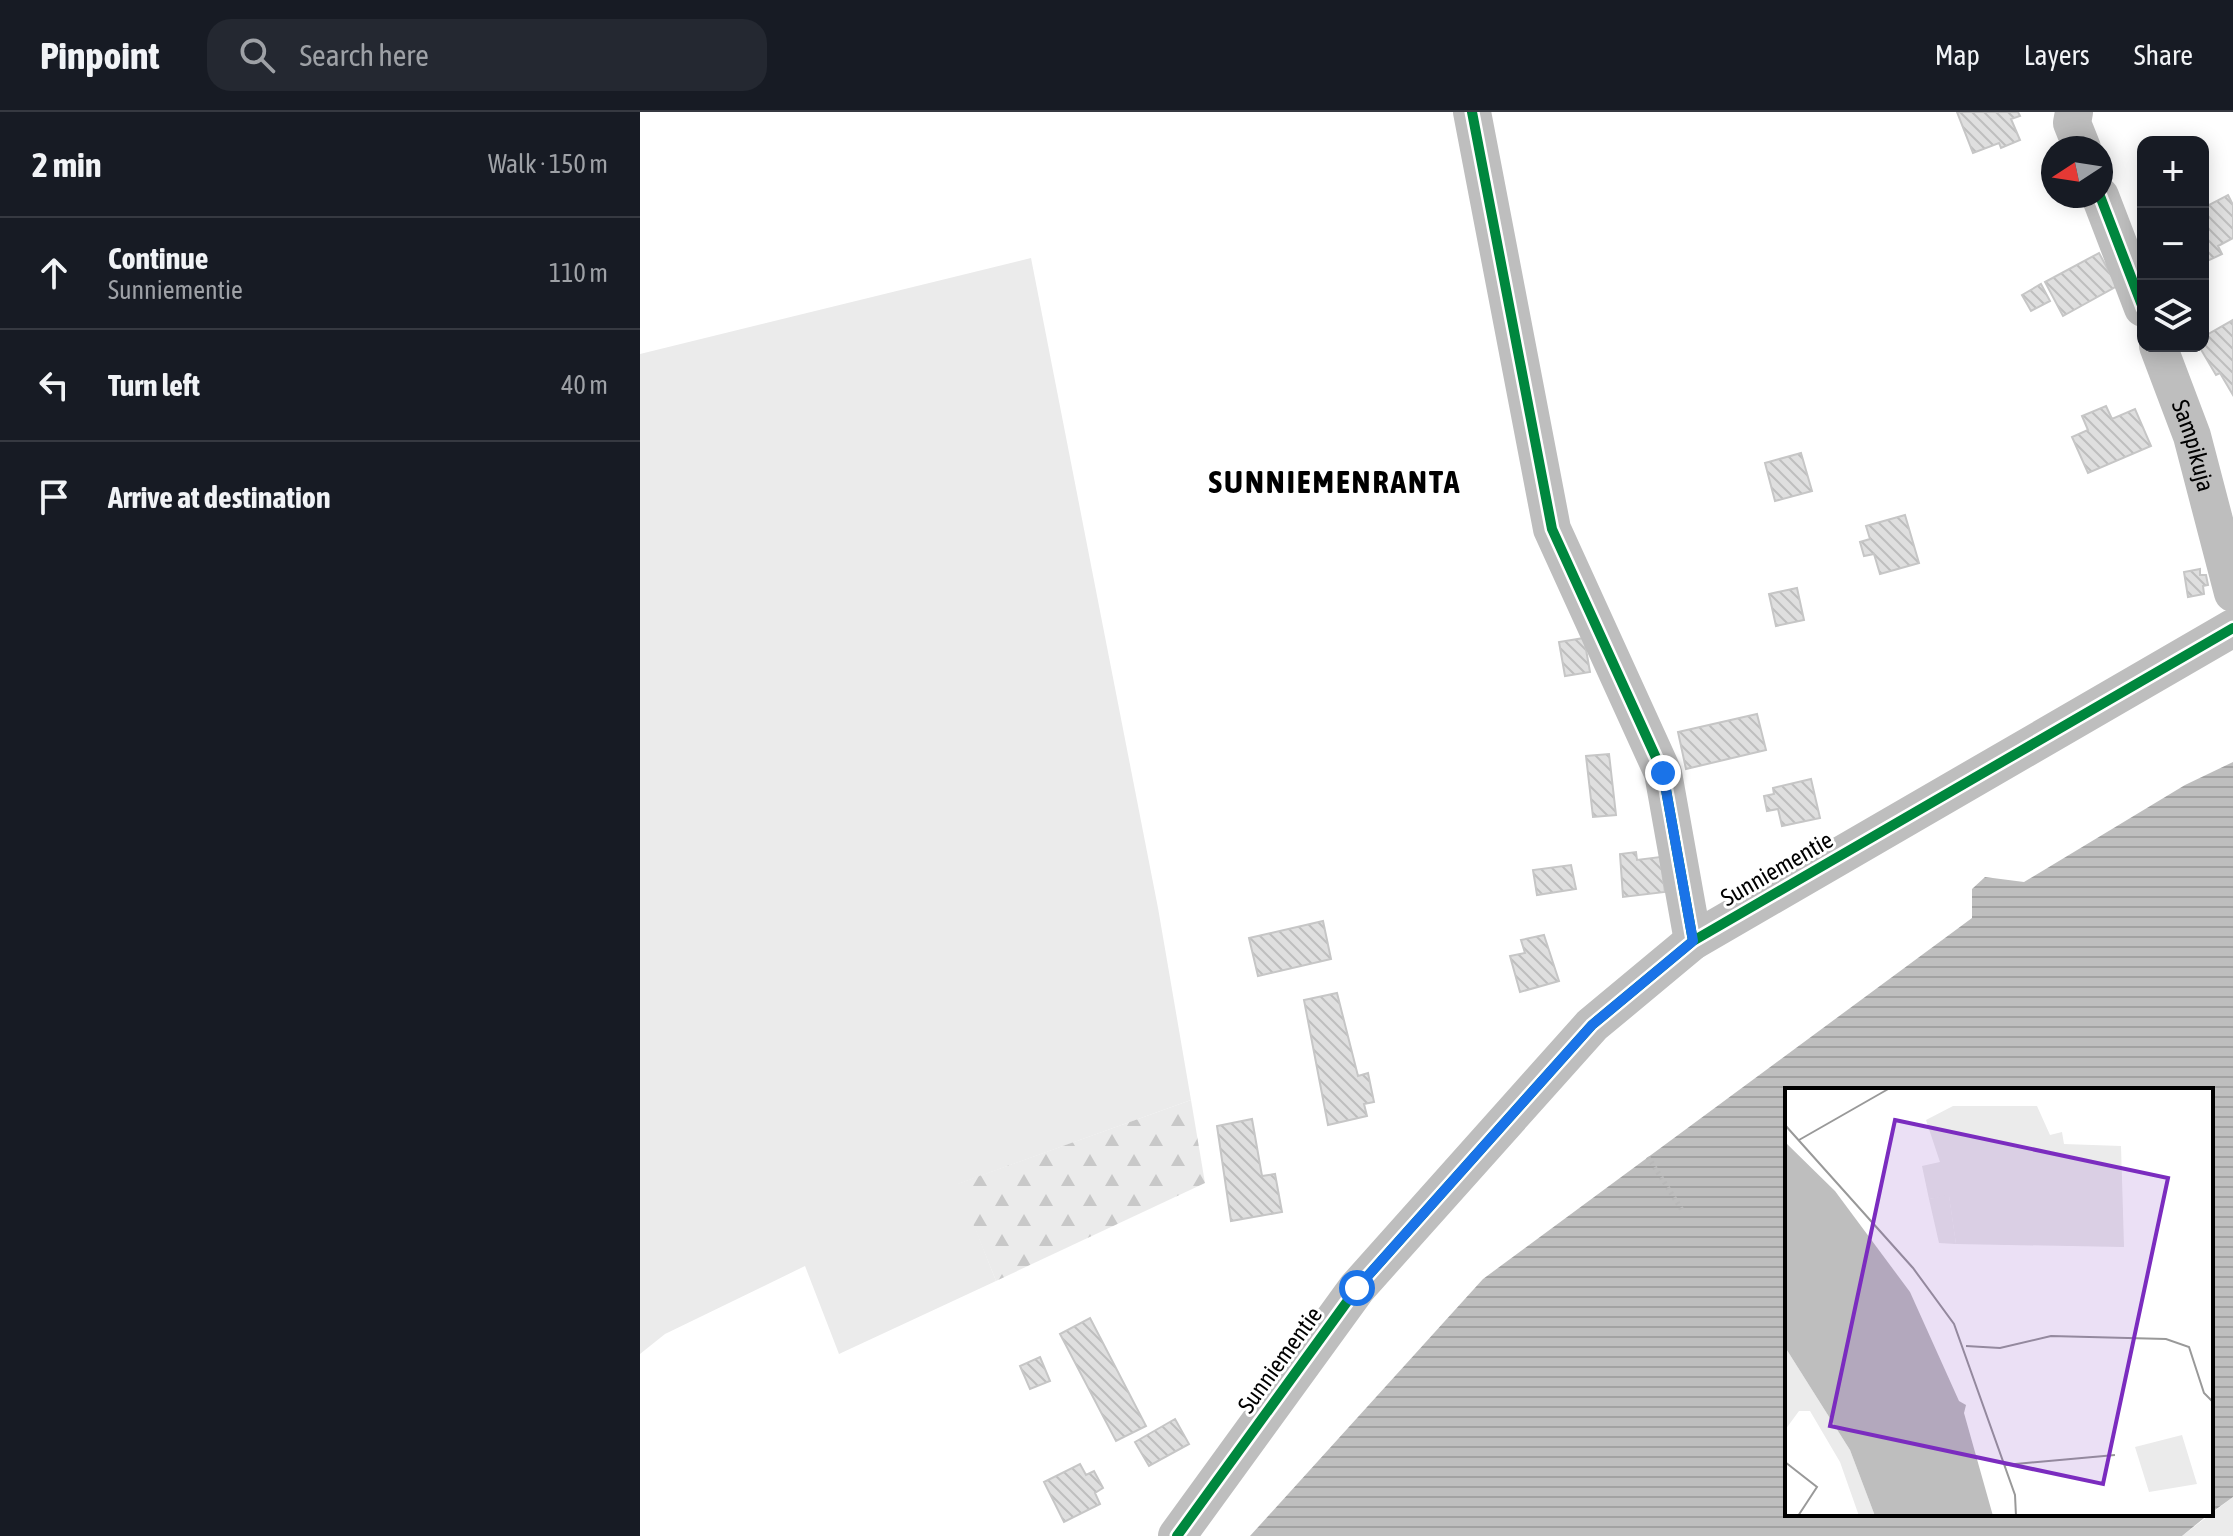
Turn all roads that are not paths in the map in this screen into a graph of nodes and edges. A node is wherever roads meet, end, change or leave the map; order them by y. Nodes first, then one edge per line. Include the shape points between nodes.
1 (1472, 112) edge
2 (2074, 112) edge
3 (2077, 136) edge
4 (2105, 208) edge
5 (2137, 292) edge
6 (2160, 352) edge
7 (2233, 593) edge
8 (2233, 628) edge
9 (1693, 941) junction
10 (1177, 1536) edge

1 - 9 street via 1552,529 1663,773
2 - 3 street
4 - 5 street
6 - 7 street, Sampikuja via 2192,436
8 - 9 street, Sunniementie
9 - 10 street, Sunniementie via 1592,1025 1357,1288

